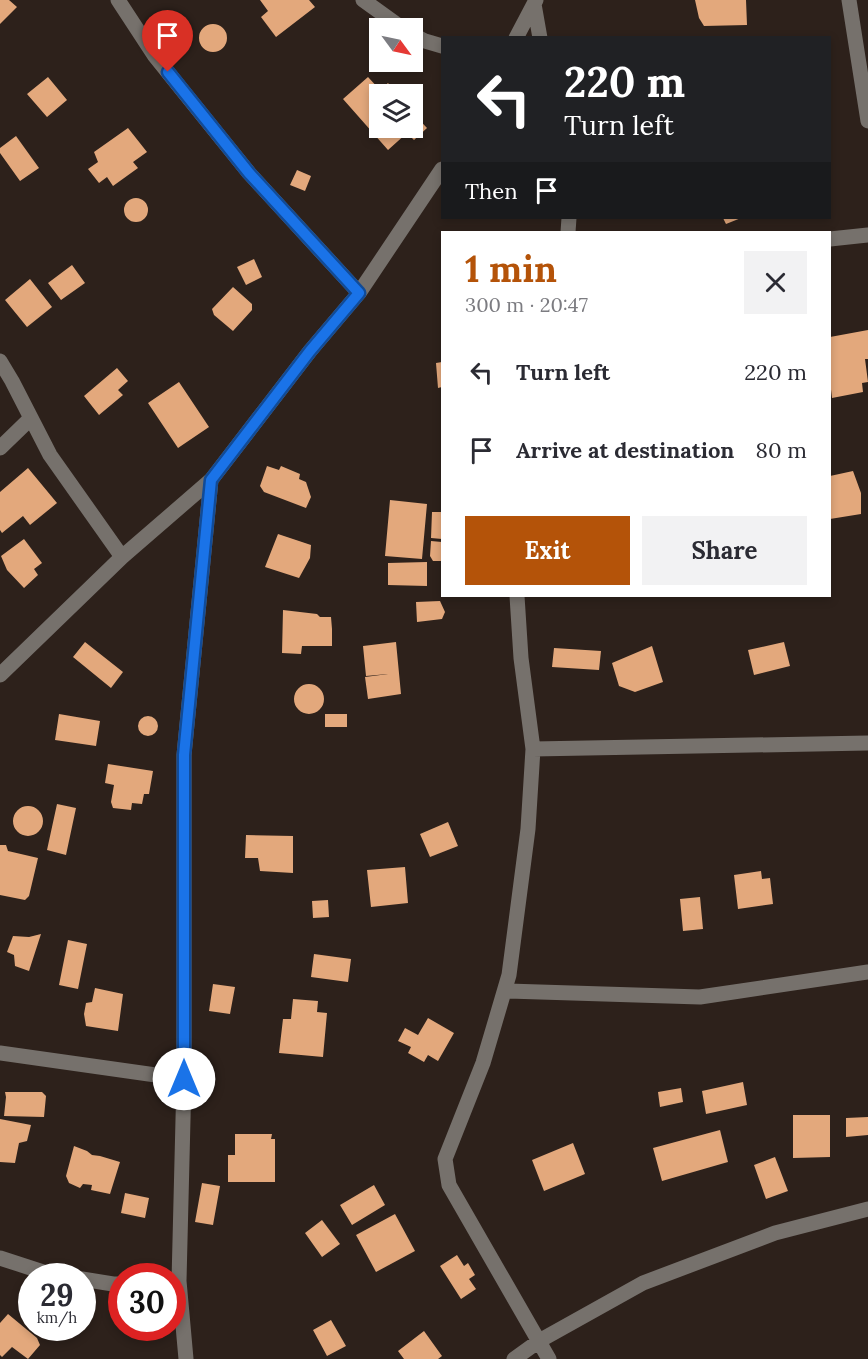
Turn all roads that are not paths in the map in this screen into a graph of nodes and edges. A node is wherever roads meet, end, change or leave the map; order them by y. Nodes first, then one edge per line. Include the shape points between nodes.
1 (118, 0) edge
2 (363, 0) edge
3 (849, 0) edge
4 (535, 2) edge
5 (388, 18) edge
6 (517, 36) edge
7 (540, 36) edge
8 (423, 40) edge
9 (441, 46) edge
10 (868, 121) edge
11 (441, 170) edge
12 (868, 235) edge
13 (831, 239) edge
14 (359, 293) junction
15 (0, 361) edge
16 (31, 418) junction
17 (0, 448) edge
18 (211, 480) junction
19 (122, 557) junction
20 (517, 597) edge
21 (0, 675) edge
22 (868, 742) edge
23 (533, 749) junction
24 (868, 972) edge
25 (505, 990) junction
26 (0, 1053) edge
27 (184, 1079) junction
28 (868, 1209) edge
29 (0, 1258) edge
30 (177, 1263) edge
31 (18, 1264) edge
32 (184, 1341) edge
33 (539, 1341) junction
34 (186, 1359) edge
35 (514, 1359) edge
36 (549, 1359) edge

1 - 14 street via 154,54 249,173
2 - 5 street
3 - 10 street
4 - 6 street
4 - 7 street
8 - 9 street
11 - 14 street
12 - 13 street
14 - 18 street
15 - 16 street
16 - 17 street
16 - 19 street via 50,455
18 - 19 street
18 - 27 street via 184,755
19 - 21 street
20 - 23 street
22 - 23 street
23 - 25 street via 528,830
24 - 25 street via 700,997
25 - 33 street via 483,1063 445,1159 449,1185
26 - 27 street
27 - 30 street
28 - 33 street via 775,1233 643,1284
29 - 31 street
32 - 34 street
33 - 35 street
33 - 36 street

